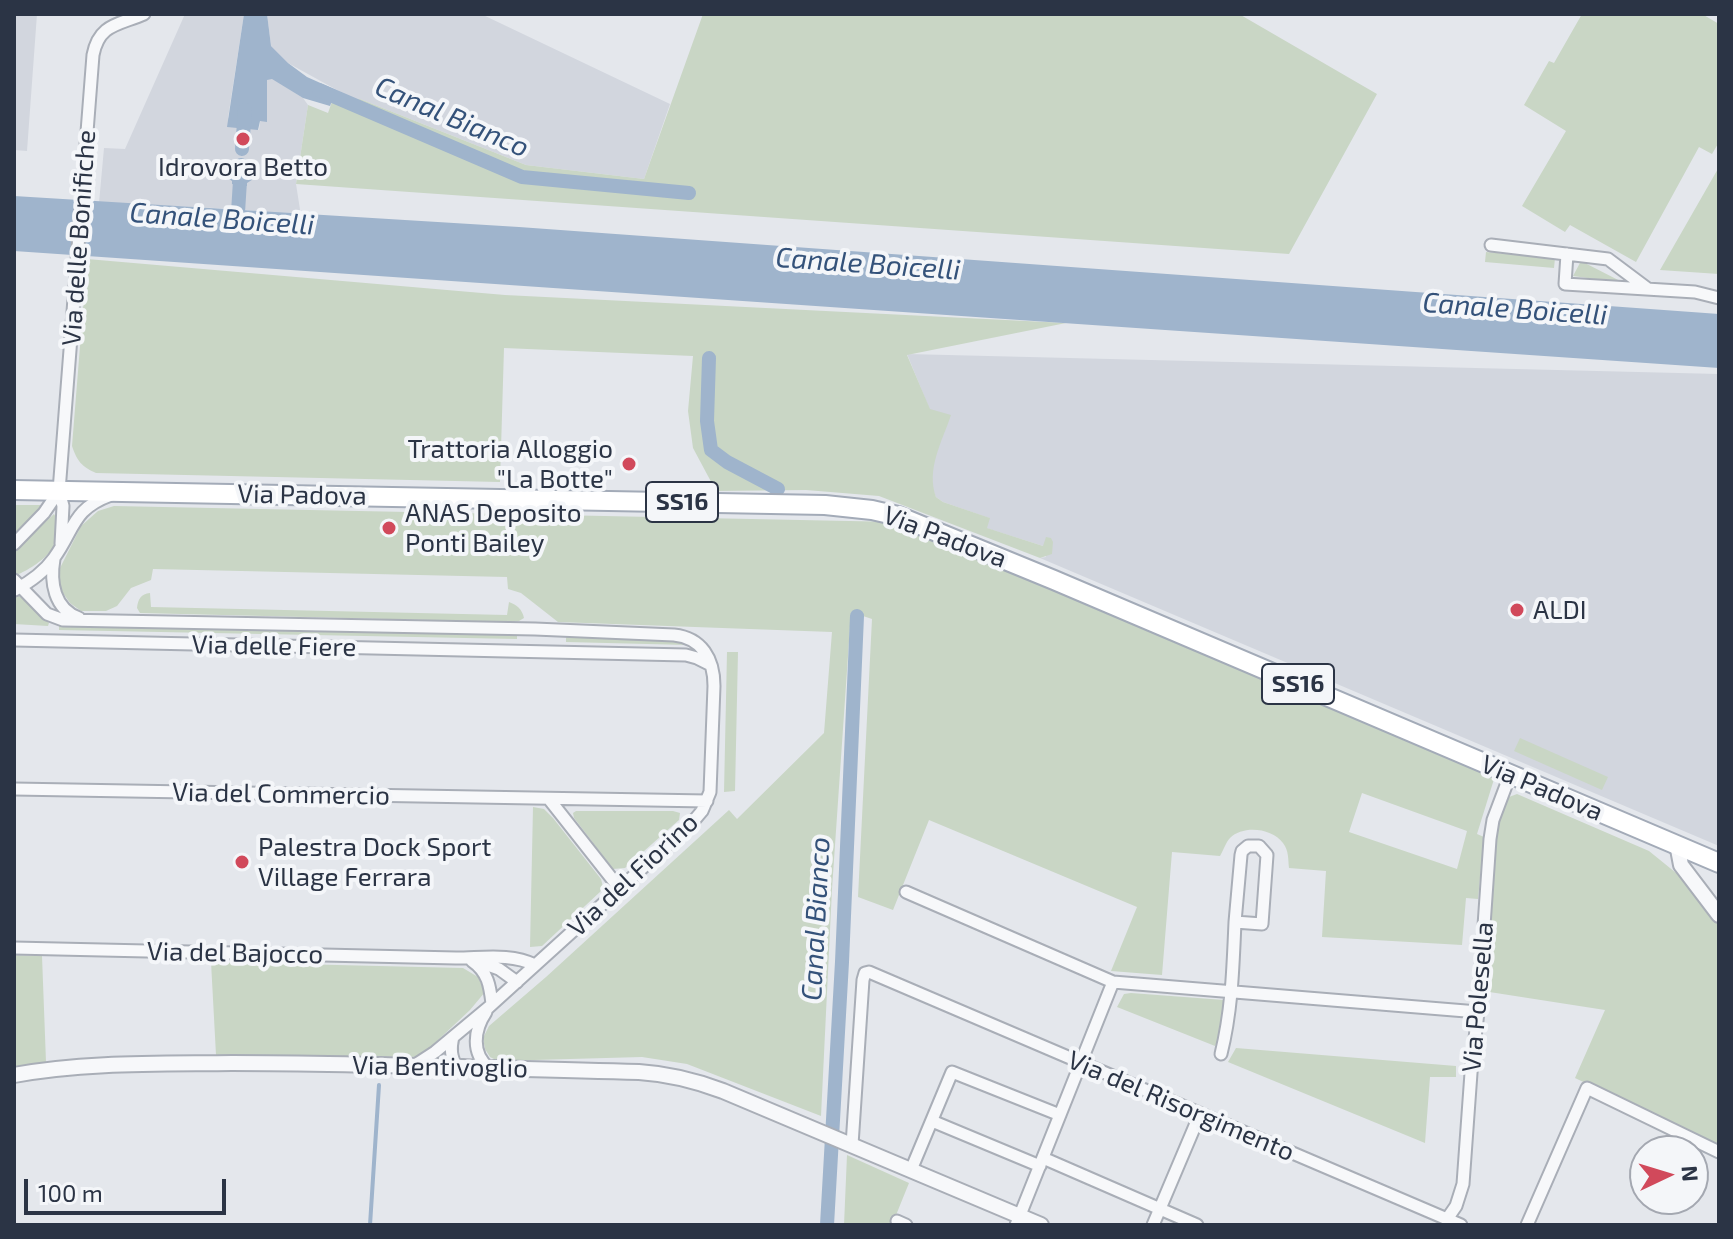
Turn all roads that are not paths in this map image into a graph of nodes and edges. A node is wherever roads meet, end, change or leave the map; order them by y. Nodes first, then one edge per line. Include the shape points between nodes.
1 (144, 14) edge
2 (1491, 245) dead end
3 (1567, 254) junction
4 (1649, 289) junction
5 (1719, 289) edge
6 (1695, 292) junction
7 (1719, 298) edge
8 (14, 490) edge
9 (59, 491) junction
10 (119, 492) junction
11 (14, 544) edge
12 (61, 544) junction
13 (54, 558) junction
14 (16, 586) edge
15 (88, 620) junction
16 (535, 629) junction
17 (14, 640) edge
18 (534, 652) junction
19 (711, 665) junction
20 (1510, 775) junction
21 (14, 789) edge
22 (549, 799) junction
23 (707, 801) junction
24 (1677, 844) junction
25 (1719, 863) edge
26 (620, 889) junction
27 (906, 892) dead end
28 (1719, 915) edge
29 (1235, 922) junction
30 (14, 948) edge
31 (456, 958) junction
32 (471, 961) junction
33 (535, 965) junction
34 (517, 982) junction
35 (1113, 982) junction
36 (1232, 990) junction
37 (491, 1006) junction
38 (1478, 1012) junction
39 (453, 1036) junction
40 (476, 1045) junction
41 (1221, 1054) dead end
42 (1080, 1063) junction
43 (412, 1067) junction
44 (457, 1068) junction
45 (489, 1068) junction
46 (14, 1075) edge
47 (1200, 1114) junction
48 (1060, 1115) junction
49 (932, 1121) junction
50 (851, 1144) junction
51 (1719, 1152) edge
52 (1041, 1162) junction
53 (911, 1170) junction
54 (1160, 1209) junction
55 (1447, 1219) junction
56 (1018, 1220) edge
57 (1433, 1220) edge
58 (1041, 1225) edge
59 (1153, 1225) edge
60 (1197, 1225) edge
61 (1461, 1225) edge
62 (1527, 1225) edge

1 - 9 street, Via delle Bonifiche via 105,30 95,43
2 - 3 street
3 - 4 street via 1608,259
3 - 4 street via 1565,284
4 - 6 street
5 - 6 street
6 - 7 street
8 - 9 main road, Via Padova / SS16
9 - 10 main road, Via Padova / SS16
9 - 11 street
9 - 12 street, Via delle Bonifiche
10 - 12 street via 82,511
10 - 20 main road, Via Padova / SS16 via 872,510 1054,580
12 - 13 street
13 - 14 street via 31,581
13 - 15 street via 51,576 60,603 72,615
14 - 15 street, Via delle Fiere via 47,614
15 - 16 street, Via delle Fiere
16 - 18 street
16 - 19 street, Via delle Fiere via 686,636
17 - 18 street, Via delle Fiere
18 - 19 street, Via delle Fiere via 686,655
19 - 23 street, Via del Fiorino
20 - 24 main road, Via Padova / SS16
20 - 38 street, Via Polesella via 1490,839
21 - 22 street, Via del Commercio
22 - 23 street, Via del Commercio
22 - 26 street
23 - 26 street, Via del Fiorino via 691,824
24 - 25 main road, Via Padova / SS16
24 - 28 street via 1681,865
26 - 33 street, Via del Fiorino
27 - 35 street
29 - 29 street via 1262,924 1268,860 1259,846 1242,851
29 - 36 street
30 - 31 street, Via del Bajocco
31 - 32 street, Via del Bajocco
31 - 33 street, Via del Bajocco via 507,957
32 - 34 street, Via del Bajocco via 491,965
32 - 37 street via 487,978
33 - 34 street, Via del Fiorino
34 - 37 street, Via del Fiorino
35 - 36 street
35 - 42 street
36 - 38 street
36 - 41 street
37 - 39 street, Via del Fiorino
37 - 40 street, Via del Fiorino via 480,1022
38 - 55 street, Via Polesella via 1463,1184
39 - 43 street, Via del Fiorino
39 - 44 street
40 - 44 street, Via del Fiorino via 471,1060
40 - 45 street
42 - 47 street, Via del Risorgimento
42 - 48 street
42 - 50 street, Via del Risorgimento via 865,973
43 - 44 street, Via Bentivoglio
43 - 46 street, Via Bentivoglio via 162,1064
44 - 45 street, Via Bentivoglio
45 - 50 street, Via Bentivoglio via 675,1076
47 - 54 street
47 - 57 street, Via del Risorgimento
48 - 49 street via 952,1072
48 - 52 street
49 - 52 street
49 - 53 street
50 - 53 street, Via Bentivoglio
51 - 62 street via 1587,1088
52 - 54 street
52 - 56 street
53 - 56 street, Via Bentivoglio
54 - 59 street
54 - 60 street
55 - 57 street, Via del Risorgimento
55 - 61 street, Via del Risorgimento
56 - 58 street, Via Bentivoglio

